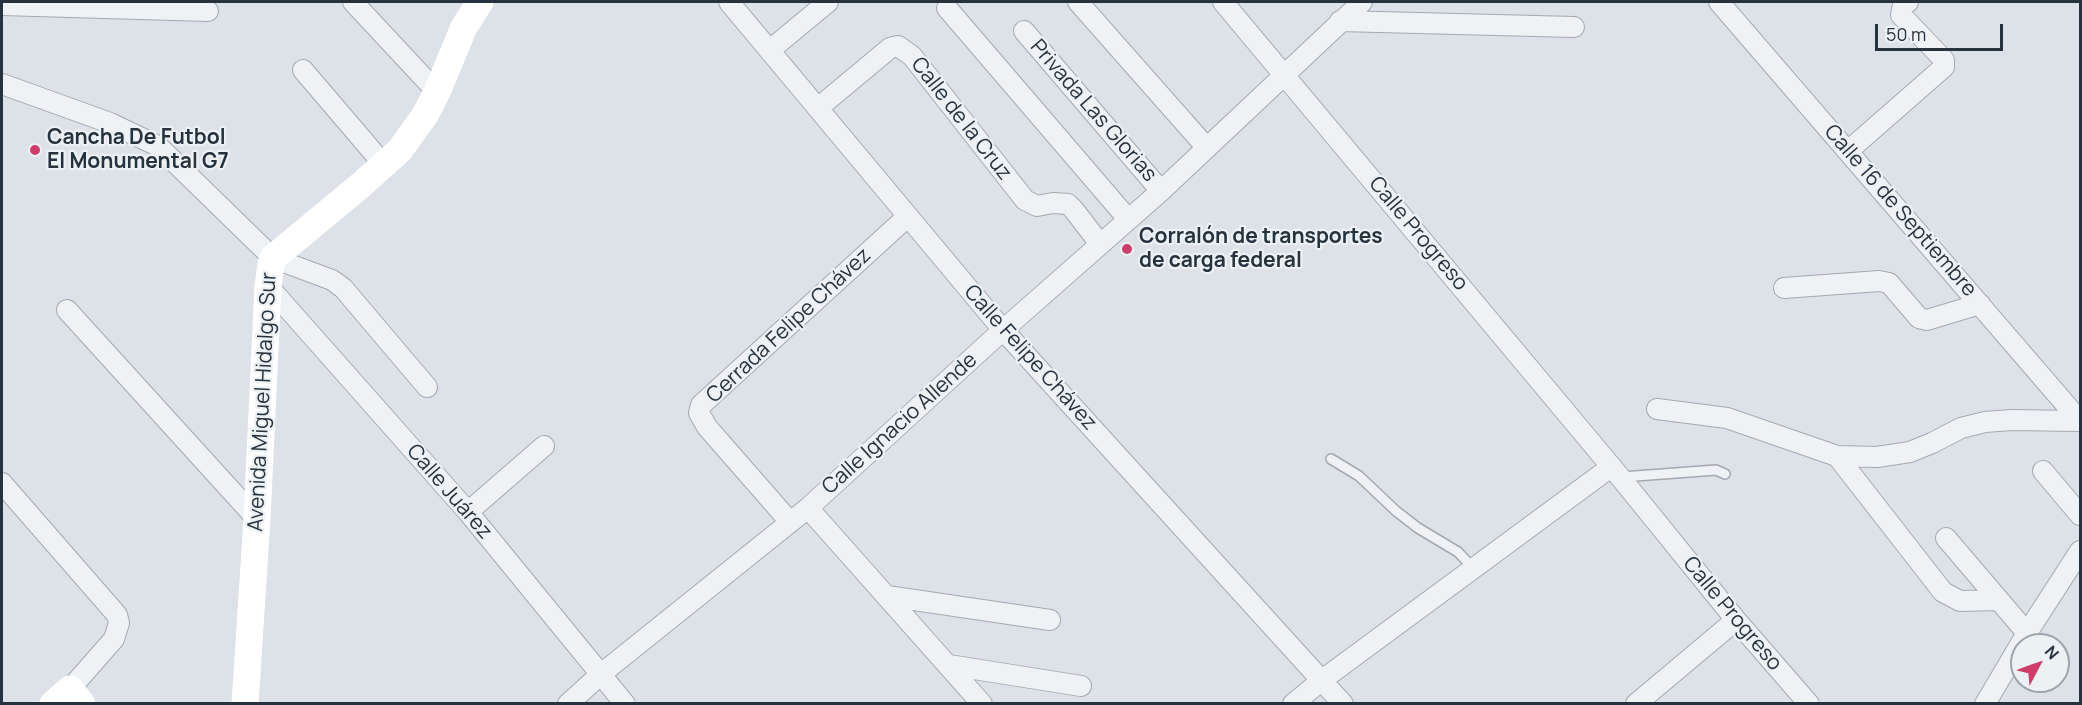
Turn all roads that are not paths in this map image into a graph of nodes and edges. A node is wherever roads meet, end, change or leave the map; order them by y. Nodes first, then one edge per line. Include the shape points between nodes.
1 (353, 2) edge
2 (480, 2) edge
3 (729, 2) edge
4 (828, 2) edge
5 (1078, 2) edge
6 (1223, 2) edge
7 (1362, 2) edge
8 (1719, 2) edge
9 (1908, 2) edge
10 (2, 5) edge
11 (947, 8) dead end
12 (208, 11) dead end
13 (1340, 21) junction
14 (1574, 27) dead end
15 (1024, 31) dead end
16 (770, 50) junction
17 (303, 70) dead end
18 (1285, 74) junction
19 (2, 84) edge
20 (437, 92) junction
21 (818, 108) junction
22 (1207, 148) junction
23 (1848, 151) junction
24 (384, 165) junction
25 (1161, 191) junction
26 (907, 217) junction
27 (1128, 219) junction
28 (1100, 244) junction
29 (273, 258) junction
30 (268, 286) junction
31 (1784, 288) dead end
32 (1980, 304) junction
33 (67, 310) dead end
34 (1003, 330) junction
35 (427, 387) dead end
36 (1657, 409) dead end
37 (2080, 421) edge
38 (544, 446) dead end
39 (1837, 456) junction
40 (1331, 459) dead end
41 (2043, 471) dead end
42 (1616, 472) junction
43 (1725, 474) dead end
44 (2, 483) edge
45 (808, 508) junction
46 (468, 512) junction
47 (2080, 516) edge
48 (257, 519) junction
49 (790, 522) junction
50 (1946, 538) dead end
51 (2080, 551) edge
52 (1474, 569) junction
53 (887, 596) junction
54 (1998, 600) junction
55 (1050, 620) dead end
56 (1736, 620) junction
57 (2027, 633) joint
58 (2010, 662) edge
59 (949, 665) junction
60 (601, 674) junction
61 (1322, 680) junction
62 (1081, 686) dead end
63 (68, 699) edge
64 (245, 704) edge
65 (568, 704) edge
66 (625, 704) edge
67 (982, 704) edge
68 (1293, 704) edge
69 (1343, 704) edge
70 (1636, 704) edge
71 (1809, 704) edge
72 (1985, 704) edge

1 - 20 street
2 - 20 main road, Avenida Miguel Hidalgo Sur via 464,27
3 - 16 street, Calle Felipe Chávez
4 - 16 street
5 - 22 street
6 - 18 street, Calle Progreso
7 - 13 street, Calle Ignacio Allende
8 - 23 street, Calle 16 de Septiembre
9 - 23 street via 1901,15 1944,60 1944,67
10 - 12 street
11 - 27 street
13 - 14 street
13 - 18 street, Calle Ignacio Allende
15 - 25 street, Privada Las Glorias
16 - 21 street, Calle Felipe Chávez
17 - 24 street
18 - 22 street, Calle Ignacio Allende
18 - 42 street, Calle Progreso
19 - 29 street via 110,123 158,146
20 - 24 main road, Avenida Miguel Hidalgo Sur via 409,138
21 - 26 street, Calle Felipe Chávez
21 - 28 street, Calle de la Cruz via 890,48 898,46 912,56 1025,200 1037,206 1068,204
22 - 25 street, Calle Ignacio Allende
23 - 32 street, Calle 16 de Septiembre
24 - 29 main road, Avenida Miguel Hidalgo Sur
25 - 27 street, Calle Ignacio Allende
26 - 34 street, Calle Felipe Chávez
26 - 49 street, Cerrada Felipe Chávez via 702,405 699,413 706,427
27 - 28 street, Calle Ignacio Allende
28 - 34 street, Calle Ignacio Allende
29 - 30 main road, Avenida Miguel Hidalgo Sur
29 - 35 street via 338,283
30 - 46 street, Calle Juárez
30 - 48 main road, Avenida Miguel Hidalgo Sur
31 - 32 street via 1889,283 1920,318 1927,320
32 - 37 street, Calle 16 de Septiembre
33 - 48 street
34 - 45 street, Calle Ignacio Allende
34 - 61 street, Calle Felipe Chávez
36 - 39 street via 1727,418
37 - 39 street via 1985,422 1961,428 1910,452 1877,457
38 - 46 street
39 - 54 street via 1943,592 1960,601
40 - 52 lane via 1359,476 1411,522 1458,552
41 - 47 street
42 - 43 lane via 1716,470
42 - 52 street
42 - 56 street, Calle Progreso
44 - 63 street via 117,615 114,639
45 - 49 street, Calle Ignacio Allende
45 - 53 street, Calle Ignacio Allende
46 - 60 street, Calle Juárez
48 - 64 main road, Avenida Miguel Hidalgo Sur
49 - 60 street, Calle Ignacio Allende
50 - 54 street
51 - 57 street
52 - 61 street
53 - 55 street
53 - 59 street, Calle Ignacio Allende
54 - 57 street
56 - 70 street
56 - 71 street, Calle Progreso
58 - 72 street
59 - 62 street
59 - 67 street, Calle Ignacio Allende
60 - 65 street, Calle Ignacio Allende
60 - 66 street, Calle Juárez
61 - 68 street
61 - 69 street, Calle Felipe Chávez

